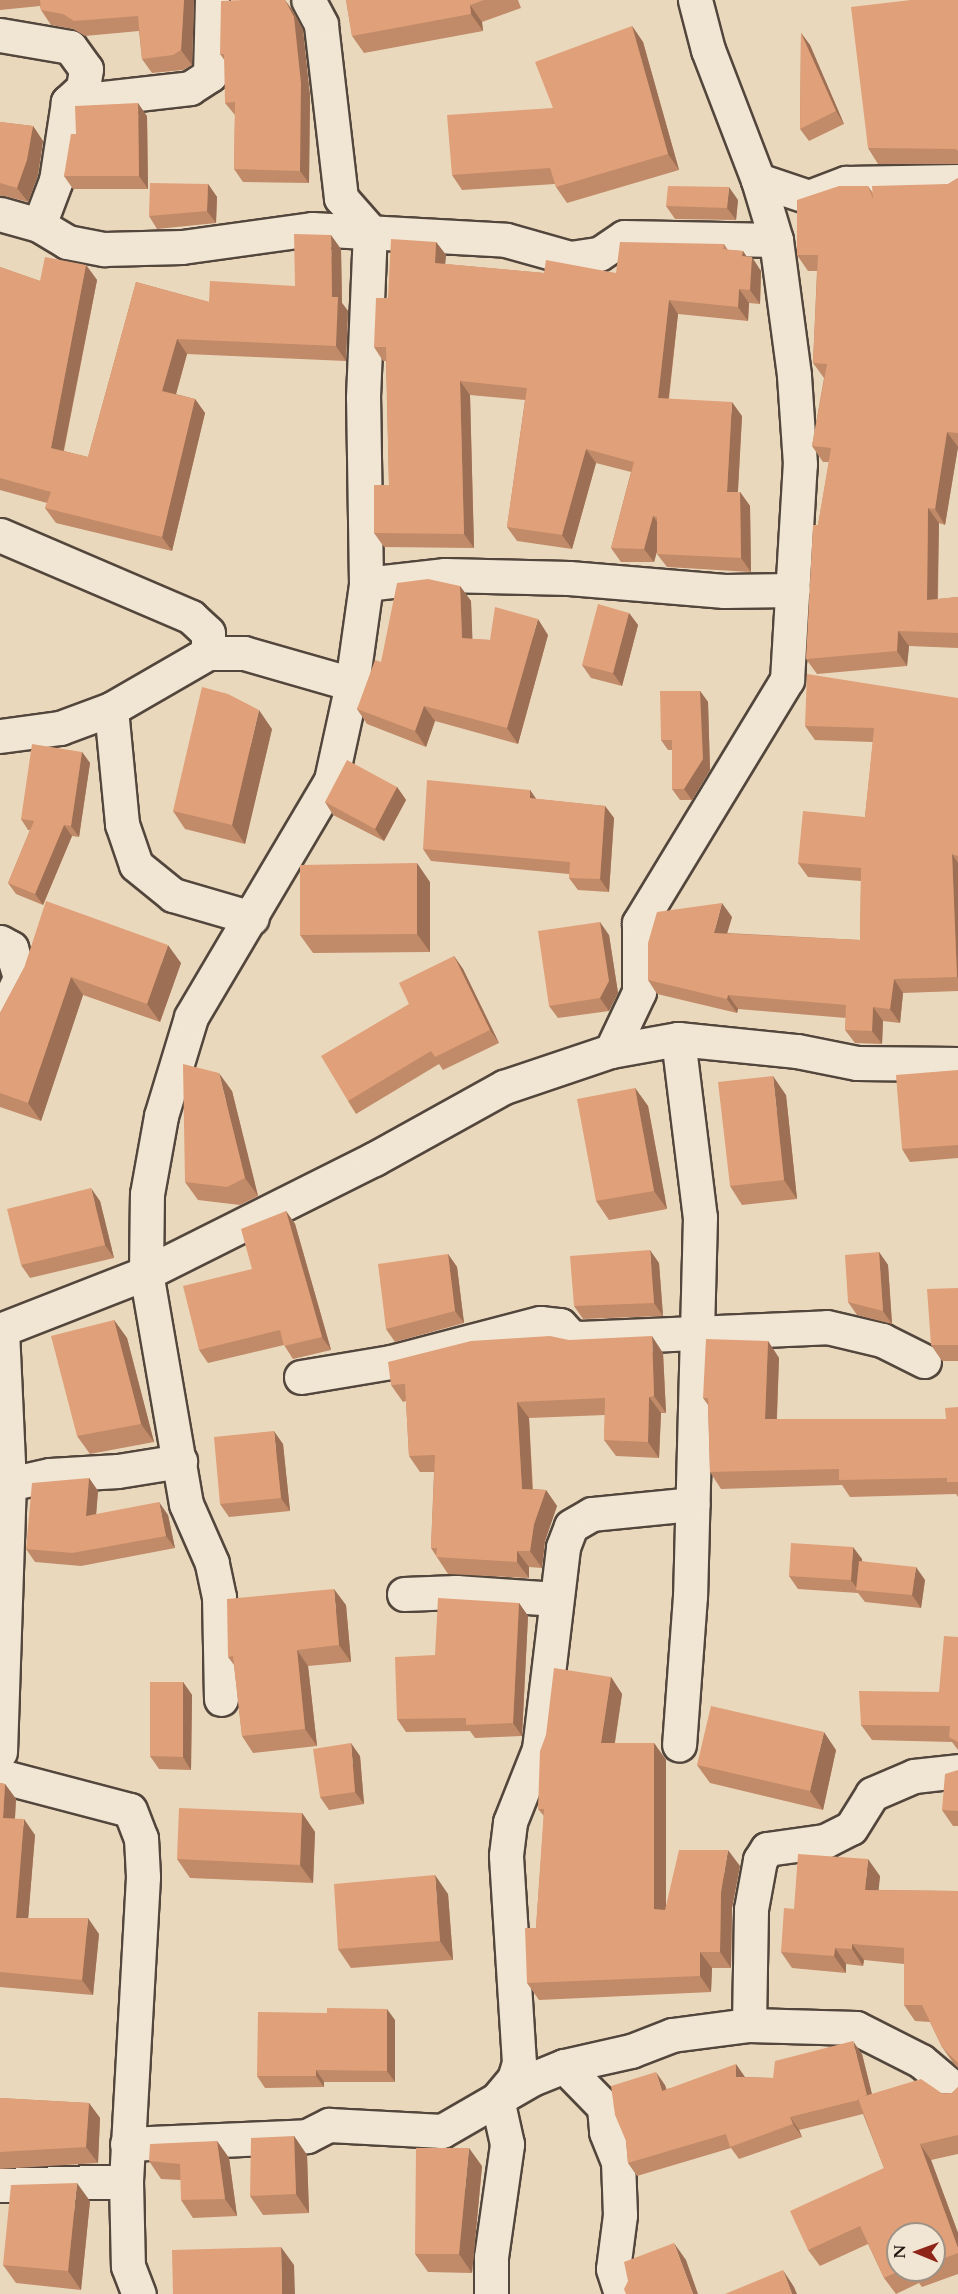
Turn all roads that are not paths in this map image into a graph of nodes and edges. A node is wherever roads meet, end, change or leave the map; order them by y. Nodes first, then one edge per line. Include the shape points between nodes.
1 (212, 0) edge
2 (308, 0) edge
3 (695, 0) edge
4 (0, 35) edge
5 (68, 102) junction
6 (758, 180) junction
7 (958, 181) edge
8 (0, 214) edge
9 (39, 225) junction
10 (370, 231) junction
11 (776, 240) junction
12 (0, 535) edge
13 (366, 584) junction
14 (794, 590) junction
15 (207, 653) junction
16 (352, 684) junction
17 (111, 709) junction
18 (0, 736) edge
19 (252, 918) junction
20 (0, 942) edge
21 (0, 1020) edge
22 (678, 1040) junction
23 (610, 1052) junction
24 (958, 1064) edge
25 (146, 1273) junction
26 (1, 1329) edge
27 (700, 1331) junction
28 (924, 1361) dead end
29 (301, 1377) dead end
30 (180, 1461) junction
31 (9, 1484) junction
32 (693, 1504) junction
33 (404, 1594) dead end
34 (556, 1599) junction
35 (221, 1699) dead end
36 (679, 1745) dead end
37 (0, 1752) edge
38 (958, 1772) edge
39 (0, 1776) edge
40 (517, 2017) junction
41 (749, 2025) junction
42 (566, 2065) junction
43 (958, 2092) edge
44 (497, 2099) junction
45 (127, 2144) junction
46 (126, 2181) junction
47 (0, 2185) edge
48 (139, 2294) edge
49 (492, 2294) edge
50 (621, 2294) edge

1 - 5 street via 210,75 190,88
2 - 10 street via 321,24 341,198
3 - 6 street via 708,50
4 - 5 street via 70,46 86,69 83,88
5 - 9 street via 56,180
6 - 7 street via 809,197 846,183
6 - 11 street
8 - 9 street
9 - 10 street via 67,242 104,249 182,247 312,229
10 - 11 street via 506,240 570,258 599,254 624,237
10 - 13 street via 363,397
11 - 14 street via 794,375 800,464
12 - 15 street via 191,617 208,633
13 - 14 street via 467,576 569,578 724,591
13 - 16 street
14 - 23 street via 787,680 639,923 639,992
15 - 16 street via 244,653
15 - 17 street
16 - 19 street via 331,780
17 - 18 street via 60,728
17 - 19 street via 122,824 136,865 173,895
19 - 25 street via 191,1017 168,1094 147,1194
20 - 21 street via 11,948 20,978
22 - 23 street
22 - 24 street via 797,1051 857,1063
22 - 27 street via 700,1217
23 - 25 street via 504,1088 374,1159
25 - 26 street
25 - 30 street
26 - 31 street
27 - 28 street via 827,1327 882,1340
27 - 29 street via 580,1338 571,1337 560,1325 540,1323 391,1362
27 - 32 street
30 - 31 street via 118,1471 50,1474
30 - 35 street via 186,1504 212,1563 219,1597
31 - 37 street
32 - 34 street via 592,1514 571,1526
32 - 36 street
33 - 34 street via 456,1592
34 - 40 street via 539,1749 510,1822 506,1855
38 - 41 street via 914,1776 872,1794 851,1828 825,1841 767,1849 760,1860 752,1909
39 - 45 street via 130,1810 141,1838 143,1878
40 - 42 street via 537,2044
40 - 44 street via 519,2063 514,2079
41 - 42 street via 672,2035 630,2051
41 - 43 street via 856,2028 921,2061
42 - 44 street
42 - 50 street via 604,2107 606,2132 618,2161 620,2215 613,2269
44 - 45 street via 442,2131 329,2125 307,2136
44 - 49 street via 507,2144 491,2257
45 - 46 street
46 - 47 street
46 - 48 street via 128,2266

